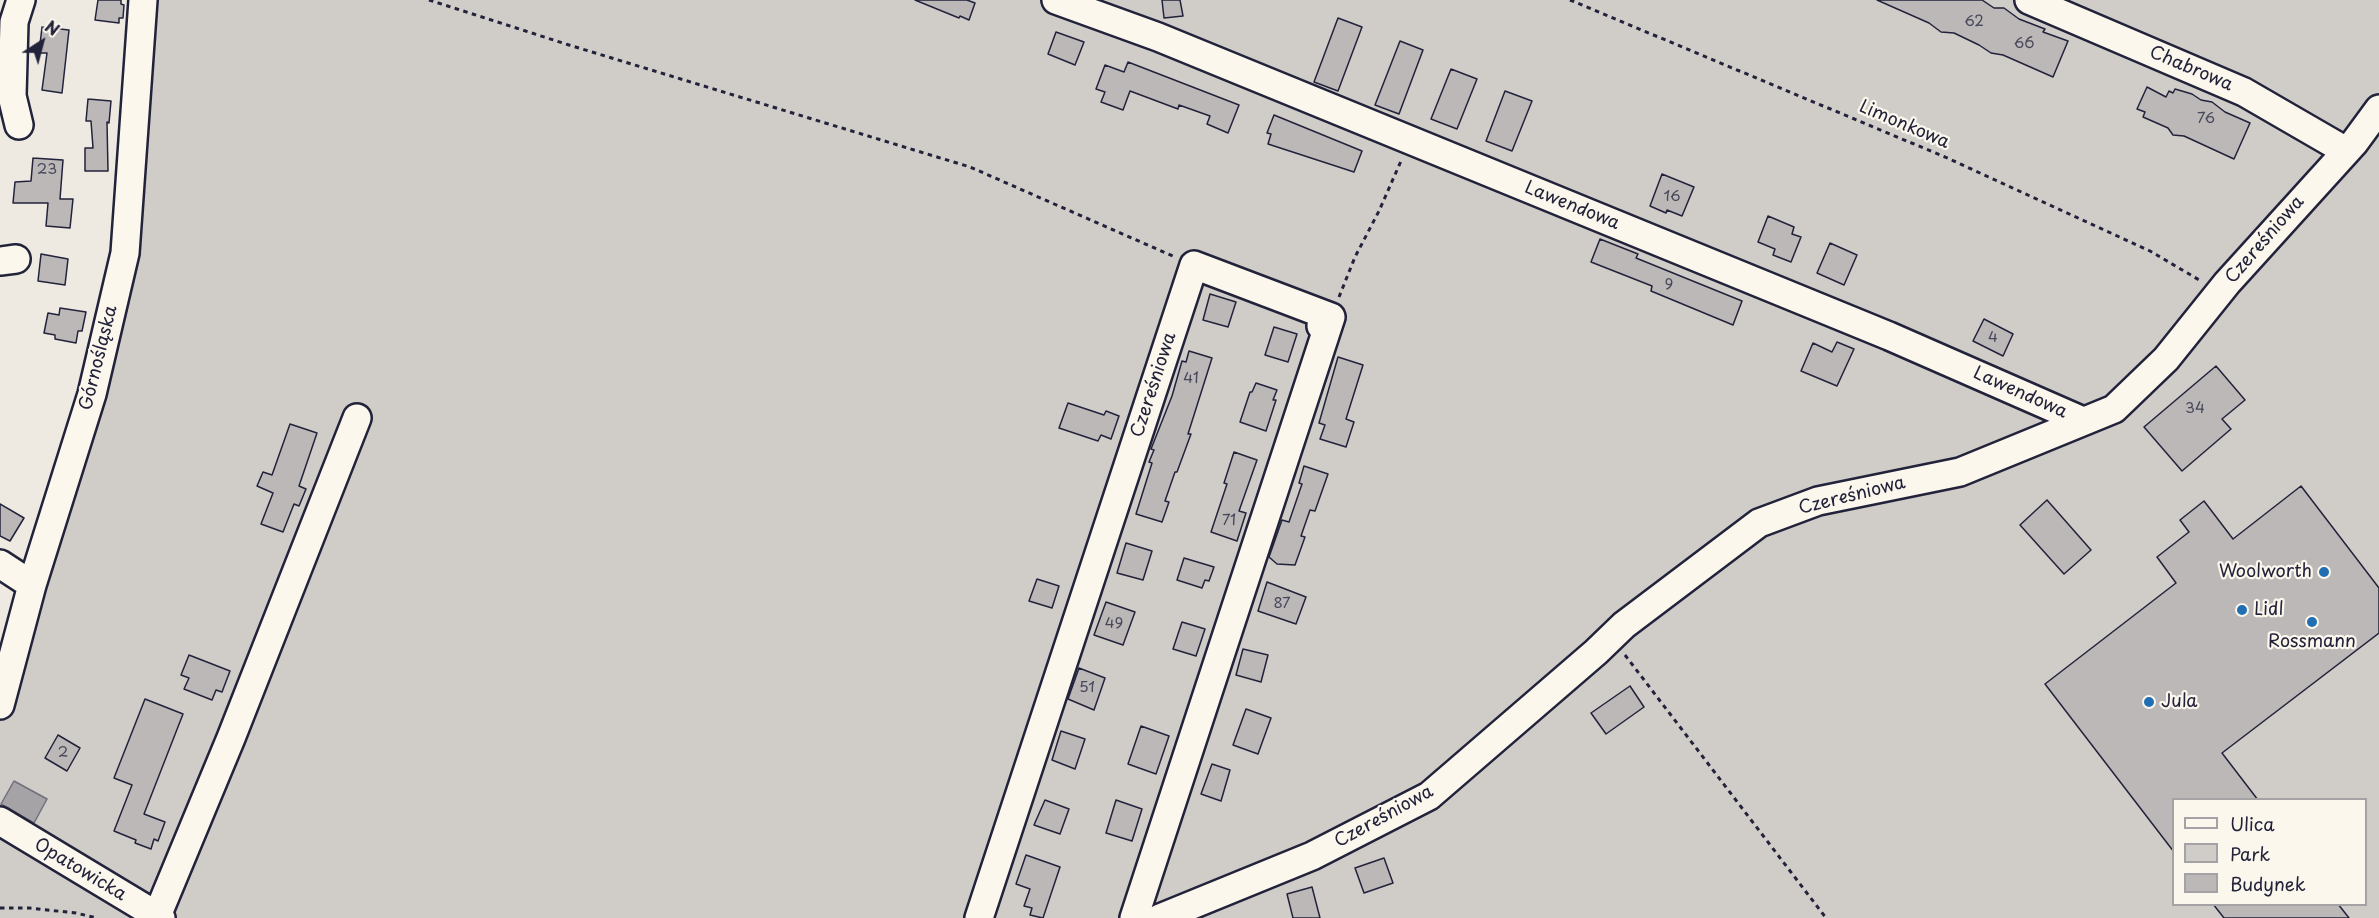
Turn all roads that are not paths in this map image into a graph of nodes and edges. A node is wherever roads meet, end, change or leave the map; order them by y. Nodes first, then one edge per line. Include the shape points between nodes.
1 (143, 0) edge
2 (1056, 0) edge
3 (2029, 0) edge
4 (12, 16) edge
5 (2379, 109) edge
6 (20, 124) dead end
7 (2346, 151) junction
8 (357, 418) dead end
9 (2083, 421) junction
10 (0, 564) edge
11 (32, 585) junction
12 (0, 705) edge
13 (0, 821) edge
14 (159, 917) edge
15 (979, 918) edge
16 (1134, 918) edge
17 (1160, 918) edge

1 - 11 street, Górnośląska via 125,254 92,394
2 - 9 street, Lawendowa via 1411,140 1889,336
3 - 7 street, Chabrowa via 2244,92
4 - 6 street via 12,96
5 - 7 street, Czereśniowa
7 - 9 street, Czereśniowa via 2220,292 2166,359 2114,409
8 - 14 street
9 - 17 street, Czereśniowa via 1960,472 1818,501 1759,523 1624,624 1429,796 1312,856
10 - 11 street
11 - 12 street, Górnośląska
13 - 14 street, Opatowicka
15 - 16 street, Czereśniowa via 1194,265 1326,322

